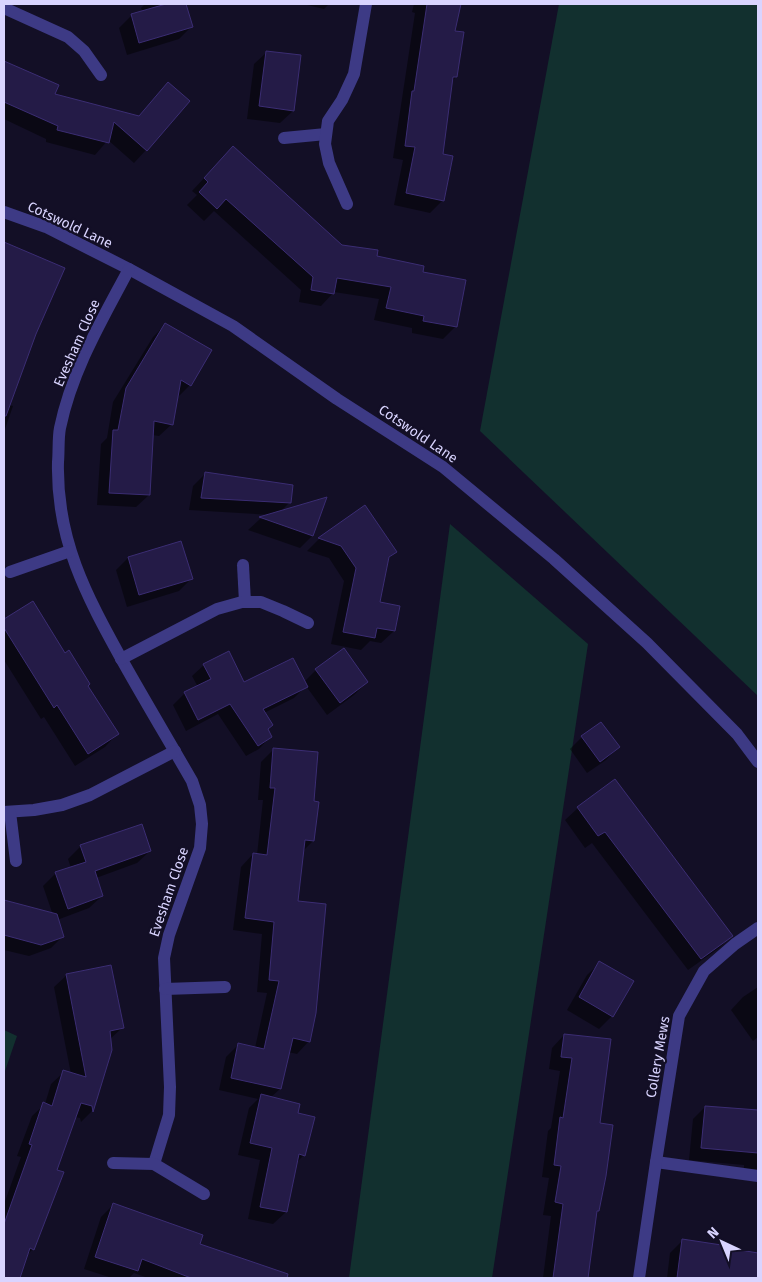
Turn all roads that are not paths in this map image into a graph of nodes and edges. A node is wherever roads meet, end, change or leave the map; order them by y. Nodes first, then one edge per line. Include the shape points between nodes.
1 (366, 4) edge
2 (4, 8) edge
3 (100, 75) dead end
4 (326, 134) junction
5 (284, 138) dead end
6 (347, 204) dead end
7 (4, 212) edge
8 (129, 269) junction
9 (70, 551) junction
10 (243, 565) dead end
11 (10, 572) dead end
12 (245, 602) junction
13 (308, 624) dead end
14 (121, 659) junction
15 (175, 751) junction
16 (758, 762) edge
17 (7, 812) edge
18 (16, 861) dead end
19 (758, 928) edge
20 (225, 987) dead end
21 (165, 989) junction
22 (656, 1162) junction
23 (112, 1163) dead end
24 (154, 1164) junction
25 (758, 1176) edge
26 (204, 1194) dead end
27 (639, 1278) edge

1 - 4 street via 354,74 328,121
2 - 3 street via 68,37 84,51
4 - 5 street
4 - 6 street via 329,163
7 - 8 street, Cotswold Lane via 46,228
8 - 9 street, Evesham Close via 92,338 74,380 60,429 58,480
8 - 16 street, Cotswold Lane via 233,326 337,399 443,467 554,559 648,643 737,734
9 - 11 street
9 - 14 street, Evesham Close via 97,616
10 - 12 street
12 - 13 street via 261,602
12 - 14 street via 217,609
14 - 15 street, Evesham Close
15 - 17 street via 90,795 62,805
15 - 21 street, Evesham Close via 192,781 202,824 200,848 169,935 164,958
17 - 18 street
19 - 22 street, Collery Mews via 704,972 679,1016
20 - 21 street
21 - 24 street, Evesham Close via 169,1115
22 - 25 street
22 - 27 street, Collery Mews
23 - 24 street
24 - 26 street

